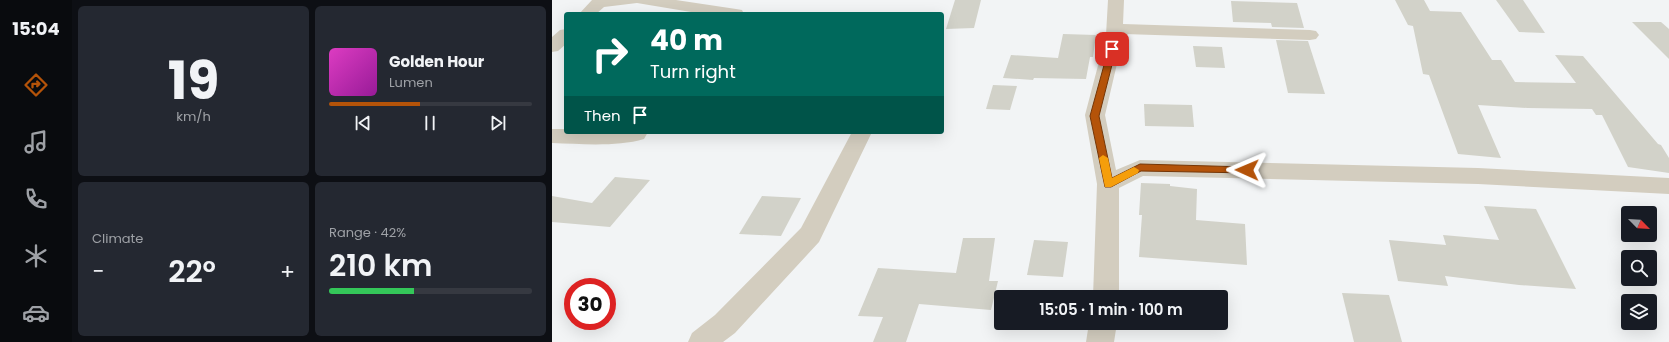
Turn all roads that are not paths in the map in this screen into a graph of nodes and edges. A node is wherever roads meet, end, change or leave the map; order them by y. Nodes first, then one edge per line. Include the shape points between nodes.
1 (631, 0) edge
2 (643, 0) edge
3 (1116, 0) edge
4 (589, 12) edge
5 (723, 12) edge
6 (1114, 29) junction
7 (1310, 35) dead end
8 (564, 36) edge
9 (552, 47) edge
10 (637, 134) edge
11 (861, 134) edge
12 (552, 136) edge
13 (1108, 184) junction
14 (1669, 186) edge
15 (1106, 290) edge
16 (1102, 330) edge
17 (726, 333) edge
18 (702, 342) edge
19 (1100, 342) edge

1 - 4 street via 600,2
2 - 5 street
3 - 6 street
6 - 7 street
6 - 13 street via 1115,36 1095,116
8 - 9 street
10 - 12 street
11 - 17 street via 810,235
13 - 14 street via 1140,168 1478,176
13 - 15 street
16 - 19 street
17 - 18 street

